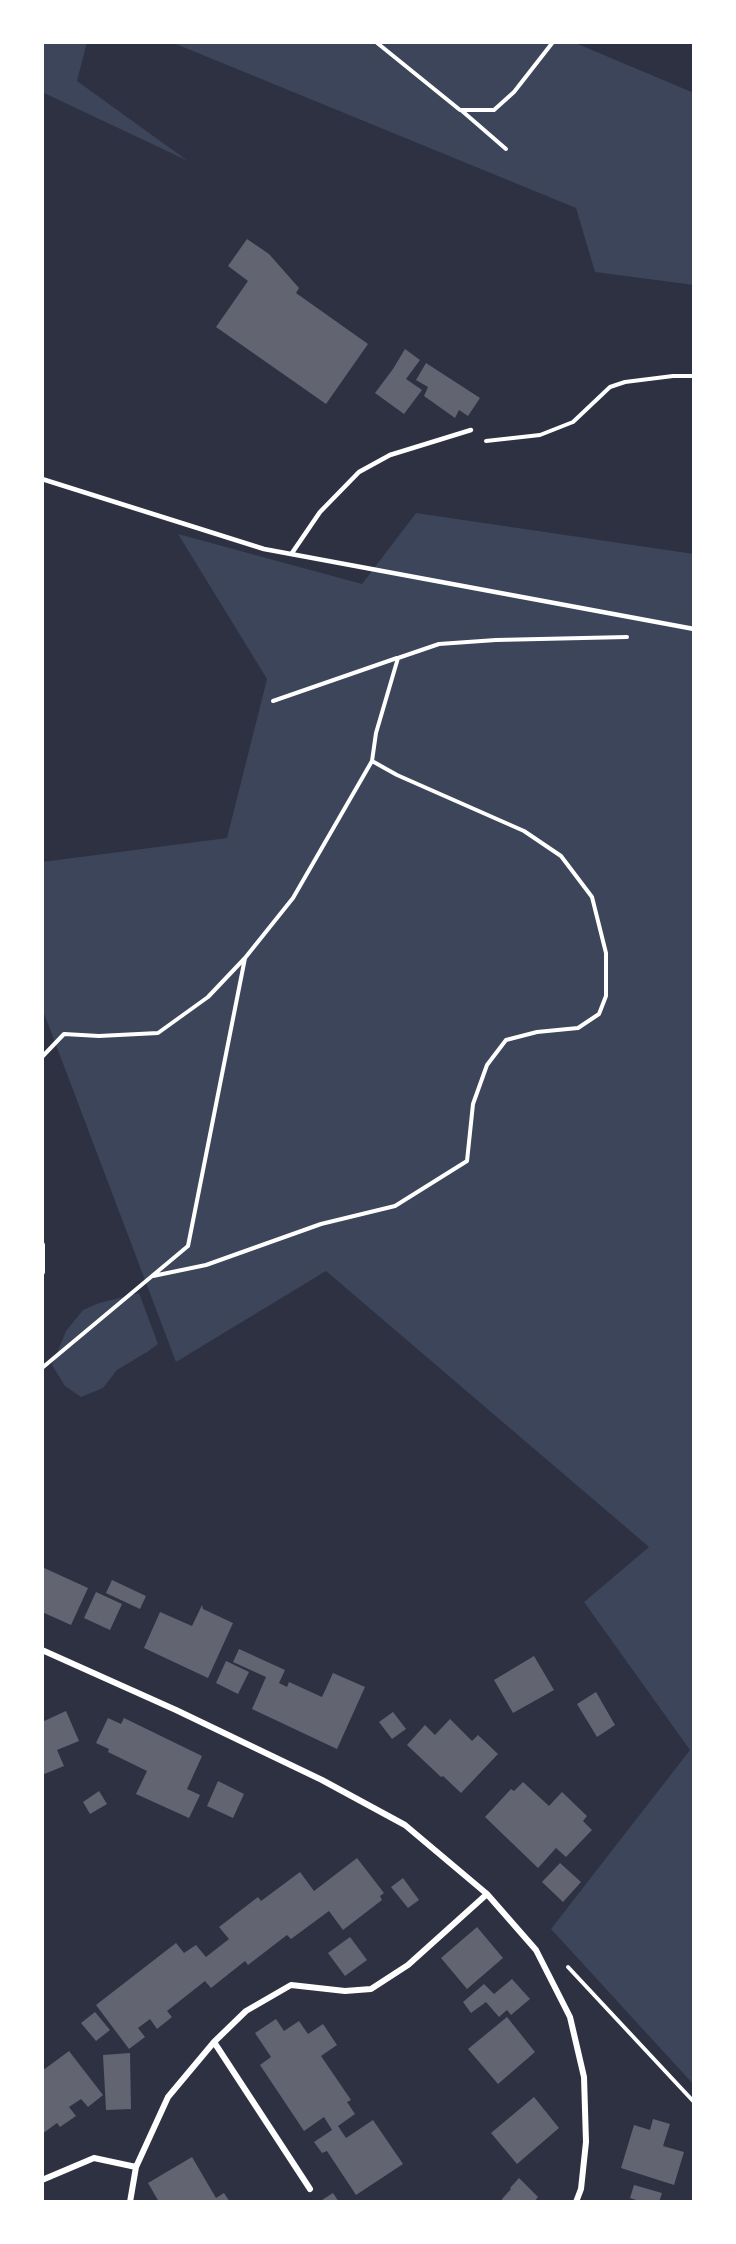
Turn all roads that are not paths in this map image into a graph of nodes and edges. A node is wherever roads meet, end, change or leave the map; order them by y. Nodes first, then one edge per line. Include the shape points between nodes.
1 (471, 430) road end
2 (42, 479) edge
3 (292, 553) junction
4 (694, 629) edge
5 (42, 1245) edge
6 (42, 1272) edge
7 (42, 1650) edge
8 (488, 1894) junction
9 (214, 2042) junction
10 (136, 2167) junction
11 (42, 2180) edge
12 (310, 2189) dead end
13 (130, 2202) edge
14 (576, 2202) edge

1 - 3 lane via 390,455 359,472 320,512
2 - 3 lane via 264,549
3 - 4 lane
5 - 6 street
7 - 8 street via 176,1710 384,1813 405,1825
8 - 9 street via 408,1965 371,1989 345,1991 291,1984 246,2011
8 - 14 street via 536,1950 570,2017 585,2077 586,2142
9 - 10 street via 168,2097
9 - 12 street
10 - 11 street via 94,2158
10 - 13 street

